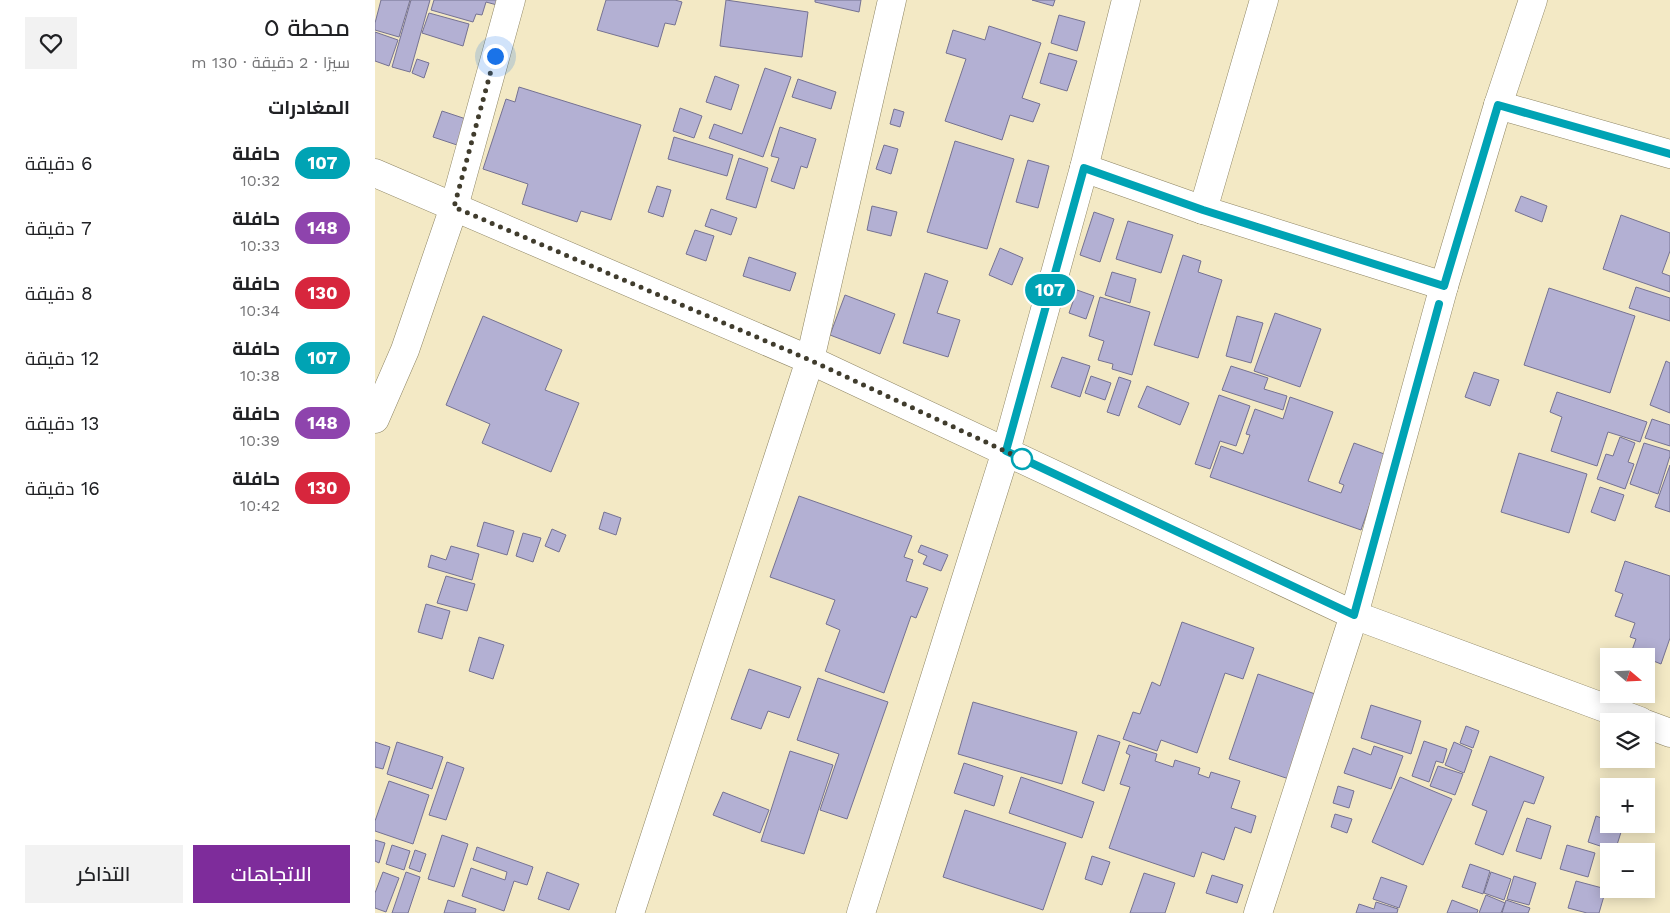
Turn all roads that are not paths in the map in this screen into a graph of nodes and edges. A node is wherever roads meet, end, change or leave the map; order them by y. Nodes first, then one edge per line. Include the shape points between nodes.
1 (511, 0) edge
2 (892, 0) edge
3 (1126, 0) edge
4 (1263, 0) edge
5 (1533, 0) edge
6 (1498, 105) junction
7 (1670, 154) edge
8 (1084, 168) junction
9 (375, 173) edge
10 (454, 207) junction
11 (1203, 210) junction
12 (1444, 286) junction
13 (810, 360) junction
14 (375, 419) edge
15 (1006, 451) junction
16 (1354, 615) junction
17 (1617, 713) edge
18 (1655, 727) edge
19 (1670, 733) edge
20 (630, 913) edge
21 (861, 913) edge
22 (1258, 913) edge

1 - 10 street
2 - 13 street
3 - 8 street
4 - 11 street
5 - 6 street
6 - 7 street
6 - 12 street
8 - 11 street
8 - 15 street
9 - 10 street
10 - 13 street
10 - 14 street via 405,350
11 - 12 street
12 - 16 street
13 - 15 street
13 - 20 street
15 - 16 street
15 - 21 street
16 - 17 street
16 - 22 street
18 - 19 street

